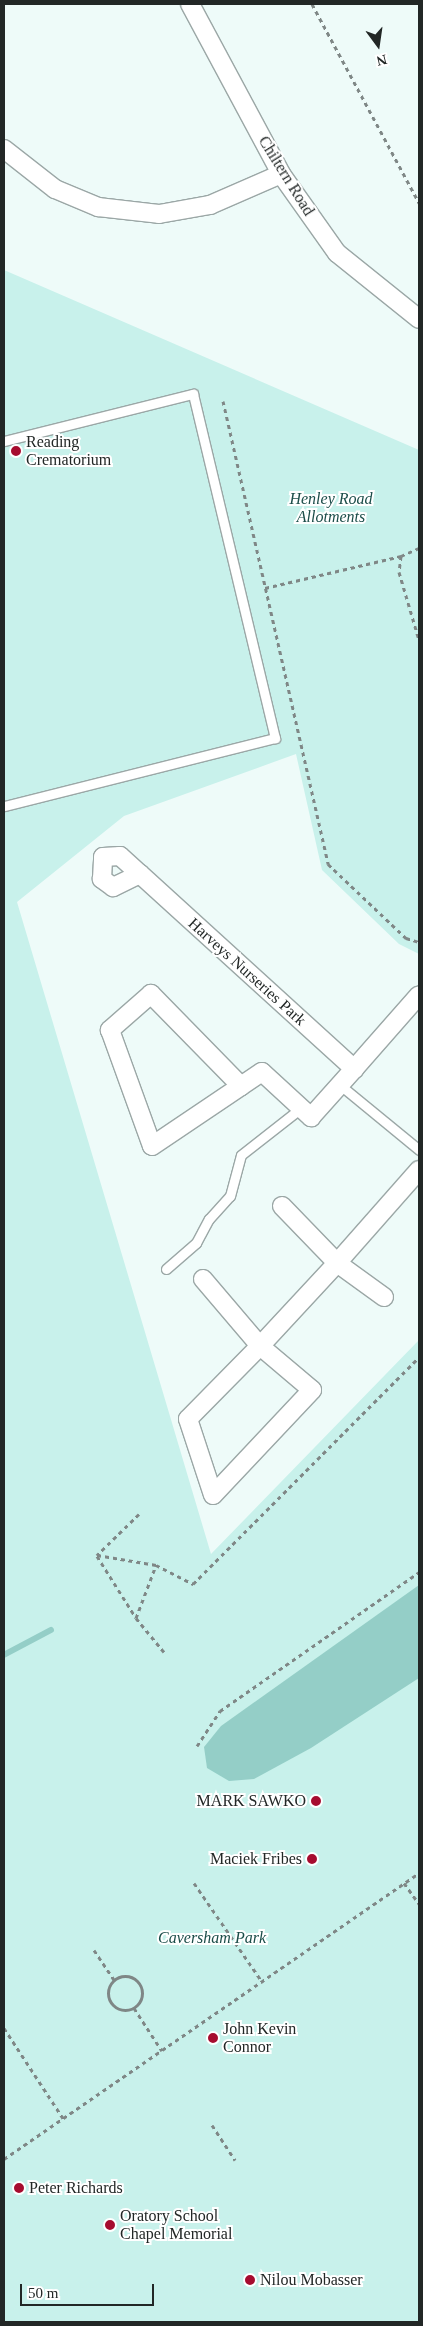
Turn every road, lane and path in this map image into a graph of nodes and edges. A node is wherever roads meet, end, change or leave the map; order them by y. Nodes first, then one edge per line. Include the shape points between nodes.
1 (190, 4) edge
2 (312, 4) edge
3 (4, 149) edge
4 (282, 174) junction
5 (419, 203) edge
6 (419, 319) edge
7 (223, 401) dead end
8 (4, 441) edge
9 (419, 548) edge
10 (401, 556) junction
11 (265, 588) junction
12 (419, 640) edge
13 (4, 806) edge
14 (140, 874) dead end
15 (419, 942) edge
16 (419, 996) edge
17 (354, 1069) junction
18 (340, 1085) junction
19 (241, 1086) junction
20 (301, 1108) junction
21 (419, 1150) edge
22 (419, 1170) edge
23 (282, 1206) dead end
24 (337, 1263) junction
25 (166, 1270) dead end
26 (203, 1279) dead end
27 (384, 1297) dead end
28 (260, 1346) junction
29 (419, 1356) edge
30 (139, 1514) dead end
31 (97, 1555) junction
32 (156, 1565) junction
33 (419, 1572) edge
34 (136, 1618) junction
35 (164, 1652) dead end
36 (197, 1746) dead end
37 (419, 1873) edge
38 (194, 1883) dead end
39 (404, 1883) junction
40 (419, 1904) edge
41 (94, 1950) dead end
42 (114, 1980) junction
43 (263, 1983) junction
44 (134, 2008) junction
45 (4, 2028) edge
46 (162, 2051) junction
47 (63, 2118) junction
48 (212, 2125) dead end
49 (4, 2159) edge
50 (235, 2160) dead end

1 - 4 street, Chiltern Road
2 - 5 path
3 - 4 street via 64,192 98,207 159,214 210,205
4 - 6 street, Chiltern Road via 337,253
7 - 11 path
8 - 13 lane via 193,394 275,738
9 - 10 path
10 - 11 path
10 - 12 path via 399,572
11 - 15 path via 328,864 406,938
14 - 17 street, Harveys Nurseries Park
16 - 17 street
17 - 18 street
18 - 20 street via 311,1117
18 - 21 lane
19 - 19 street via 152,1146 110,1030 151,994
19 - 20 street via 262,1072
20 - 25 lane via 241,1154 230,1196 209,1219 196,1243
22 - 24 street
23 - 24 street
24 - 27 street
24 - 28 street
26 - 28 street
28 - 28 street via 312,1390 213,1496 188,1419
29 - 32 path via 193,1584
30 - 31 path
31 - 32 path
31 - 34 path
32 - 34 path
33 - 36 path via 220,1711
34 - 35 path
37 - 39 path
38 - 43 path
39 - 40 path
39 - 43 path
41 - 42 path
42 - 44 path via 109,2000 120,2010
42 - 44 path via 128,1976 140,1983 142,1996
43 - 46 path
44 - 46 path
45 - 47 path
46 - 47 path
47 - 49 path
48 - 50 path

